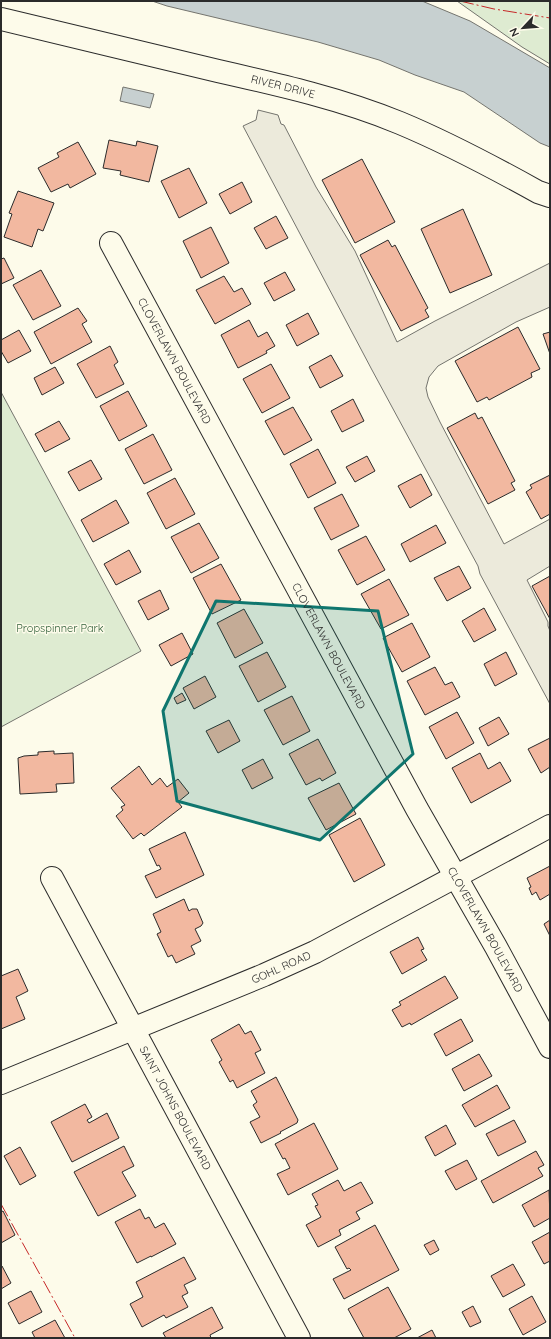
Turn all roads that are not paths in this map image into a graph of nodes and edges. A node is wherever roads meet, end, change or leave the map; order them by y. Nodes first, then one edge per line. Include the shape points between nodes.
1 (1, 19) edge
2 (550, 196) edge
3 (111, 243) dead end
4 (550, 826) edge
5 (456, 877) junction
6 (52, 878) dead end
7 (134, 1028) junction
8 (550, 1047) edge
9 (1, 1083) edge
10 (299, 1338) edge

1 - 2 street, RIVER DRIVE via 326,97 400,123
3 - 5 street, CLOVERLAWN BOULEVARD
4 - 5 street, GOHL ROAD
5 - 7 street, GOHL ROAD via 315,952
5 - 8 street, CLOVERLAWN BOULEVARD
6 - 7 street, SAINT JOHNS BOULEVARD
7 - 9 street, GOHL ROAD
7 - 10 street, SAINT JOHNS BOULEVARD

